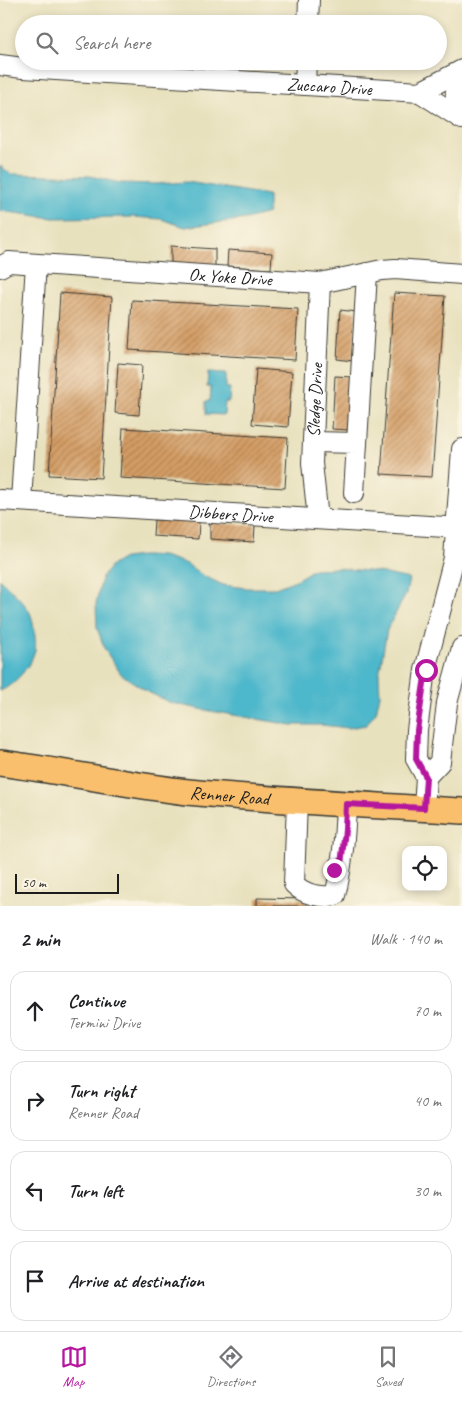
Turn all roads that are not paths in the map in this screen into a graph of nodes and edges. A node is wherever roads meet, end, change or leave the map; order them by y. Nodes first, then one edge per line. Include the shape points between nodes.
1 (310, 0) edge
2 (309, 15) edge
3 (0, 65) edge
4 (15, 67) edge
5 (56, 70) edge
6 (306, 70) edge
7 (462, 71) edge
8 (305, 85) junction
9 (420, 92) junction
10 (462, 117) edge
11 (36, 264) junction
12 (0, 267) edge
13 (367, 273) junction
14 (462, 274) edge
15 (320, 283) junction
16 (313, 442) junction
17 (357, 443) junction
18 (462, 450) edge
19 (354, 493) dead end
20 (0, 500) edge
21 (21, 501) junction
22 (318, 519) junction
23 (459, 527) edge
24 (462, 648) edge
25 (0, 763) edge
26 (426, 777) junction
27 (297, 800) junction
28 (346, 804) junction
29 (424, 808) junction
30 (462, 810) edge

1 - 2 street
3 - 4 street, Zuccaro Drive
5 - 8 street, Zuccaro Drive
6 - 8 street
7 - 9 street
7 - 10 street via 456,94
8 - 9 street, Zuccaro Drive
9 - 10 street, Zuccaro Drive
11 - 12 street, Ox Yoke Drive via 9,262
11 - 15 street, Ox Yoke Drive
11 - 21 street
13 - 14 street, Ox Yoke Drive via 395,269
13 - 15 street, Ox Yoke Drive
13 - 17 street
15 - 16 street, Sledge Drive
16 - 17 street
16 - 22 street, Sledge Drive
17 - 19 street
18 - 23 street
20 - 21 street, Dibbers Drive
21 - 22 street, Dibbers Drive
22 - 23 street, Dibbers Drive
23 - 26 street via 426,670 417,730 416,759
24 - 26 street via 447,703 440,762
25 - 27 main road, Renner Road via 139,786
26 - 29 street
27 - 28 main road, Renner Road
27 - 28 street via 294,884 300,890 326,897 335,895
28 - 29 main road, Renner Road
29 - 30 main road, Renner Road

